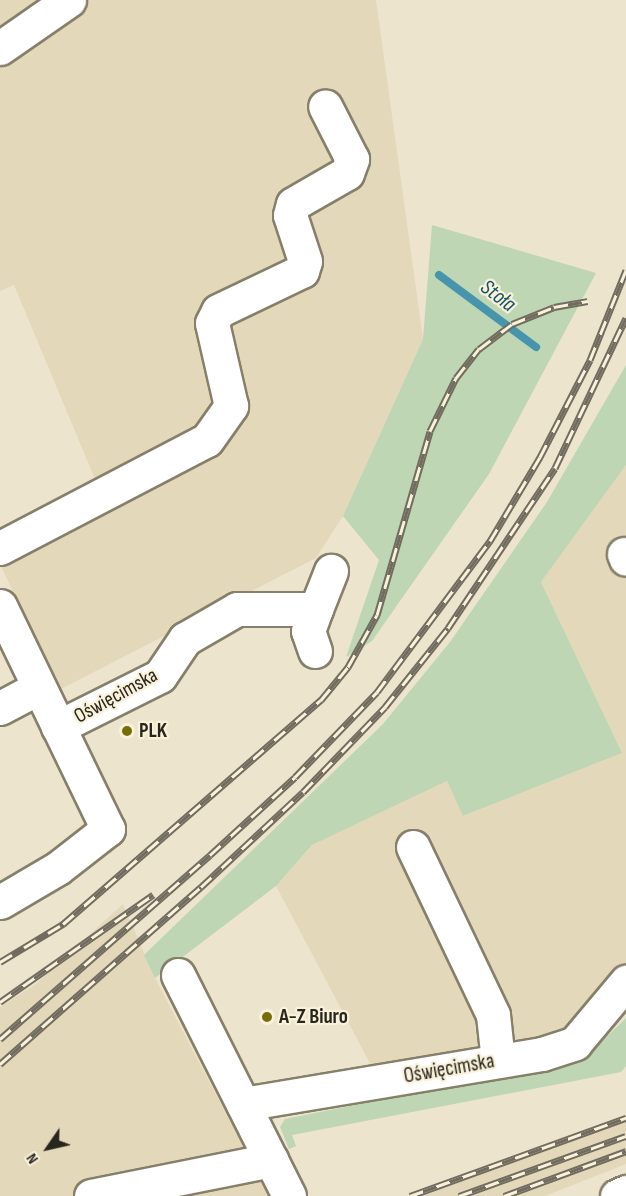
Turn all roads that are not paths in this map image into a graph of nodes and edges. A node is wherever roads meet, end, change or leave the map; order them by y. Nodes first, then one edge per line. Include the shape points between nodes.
1 (69, 0) edge
2 (0, 48) edge
3 (325, 106) dead end
4 (0, 548) edge
5 (331, 571) dead end
6 (0, 606) edge
7 (316, 609) junction
8 (315, 651) dead end
9 (38, 688) junction
10 (0, 708) edge
11 (58, 727) junction
12 (413, 847) dead end
13 (0, 902) edge
14 (178, 975) dead end
15 (626, 982) edge
16 (498, 1061) junction
17 (243, 1104) junction
18 (271, 1160) junction
19 (626, 1192) edge
20 (91, 1196) edge
21 (289, 1196) edge
22 (617, 1196) edge

1 - 2 street
3 - 4 street via 352,159 347,173 292,204 290,215 306,261 302,271 218,311 212,323 231,406 207,440
5 - 7 street
6 - 9 street, Oświęcimska
7 - 8 street via 308,631
7 - 11 street, Oświęcimska via 237,609 185,639 160,676
9 - 10 street
9 - 11 street, Oświęcimska
11 - 13 street via 108,829 58,868
12 - 16 street via 493,1015
14 - 17 street
15 - 16 street, Oświęcimska via 575,1043
16 - 17 street, Oświęcimska
17 - 18 street
18 - 20 street
18 - 21 street
19 - 22 street

